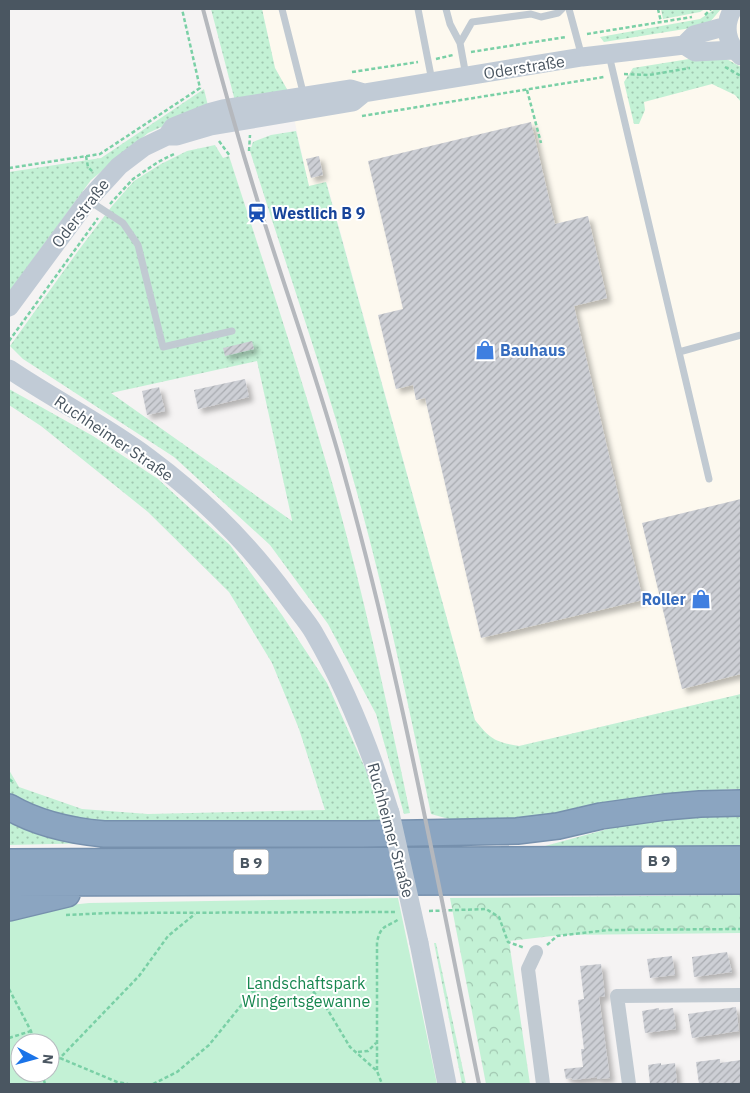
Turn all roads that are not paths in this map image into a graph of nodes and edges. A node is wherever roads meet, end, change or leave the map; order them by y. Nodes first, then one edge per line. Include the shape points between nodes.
1 (282, 9) edge
2 (418, 9) edge
3 (446, 9) edge
4 (562, 9) edge
5 (569, 9) edge
6 (730, 17) edge
7 (460, 43) junction
8 (684, 44) junction
9 (608, 53) junction
10 (738, 53) edge
11 (582, 57) junction
12 (466, 76) junction
13 (432, 82) junction
14 (364, 93) junction
15 (304, 96) junction
16 (168, 136) junction
17 (88, 200) junction
18 (9, 307) edge
19 (232, 331) dead end
20 (741, 335) edge
21 (679, 352) junction
22 (9, 369) edge
23 (709, 479) dead end
24 (741, 803) edge
25 (9, 807) edge
26 (629, 813) junction
27 (741, 860) edge
28 (445, 861) junction
29 (9, 862) edge
30 (741, 881) edge
31 (9, 883) edge
32 (133, 883) junction
33 (9, 908) edge
34 (536, 952) road end
35 (741, 995) edge
36 (447, 1084) edge
37 (543, 1084) edge
38 (629, 1084) edge

1 - 15 lane
2 - 13 lane
3 - 7 lane
4 - 7 lane via 541,17 531,14 472,22
5 - 11 lane
6 - 8 street, Oderstraße via 694,35
6 - 10 street, Oderstraße via 727,34
7 - 12 lane
8 - 9 street, Oderstraße
8 - 10 street, Oderstraße via 696,52
9 - 11 street, Oderstraße
9 - 21 lane
11 - 12 street, Oderstraße
12 - 13 street, Oderstraße
13 - 14 street, Oderstraße
14 - 15 street, Oderstraße via 351,89
14 - 16 street, Oderstraße via 353,102
15 - 16 street, Oderstraße via 208,113 173,127
16 - 17 street, Oderstraße via 130,157
17 - 18 street, Oderstraße
17 - 19 lane via 123,223 138,245 163,347
20 - 21 lane
21 - 23 lane
22 - 36 street, Ruchheimer Straße, bridge via 164,468 232,529 313,632 373,758 390,813
24 - 26 highway, B 9 via 700,804
25 - 26 highway via 43,822 80,832 148,834 517,831
26 - 28 highway, B 9 via 572,835 475,849
27 - 28 highway, B 9
28 - 29 highway, B 9
30 - 32 highway, B 9
31 - 32 highway, B 9
32 - 33 highway
34 - 37 street via 528,969
35 - 38 street via 617,996

